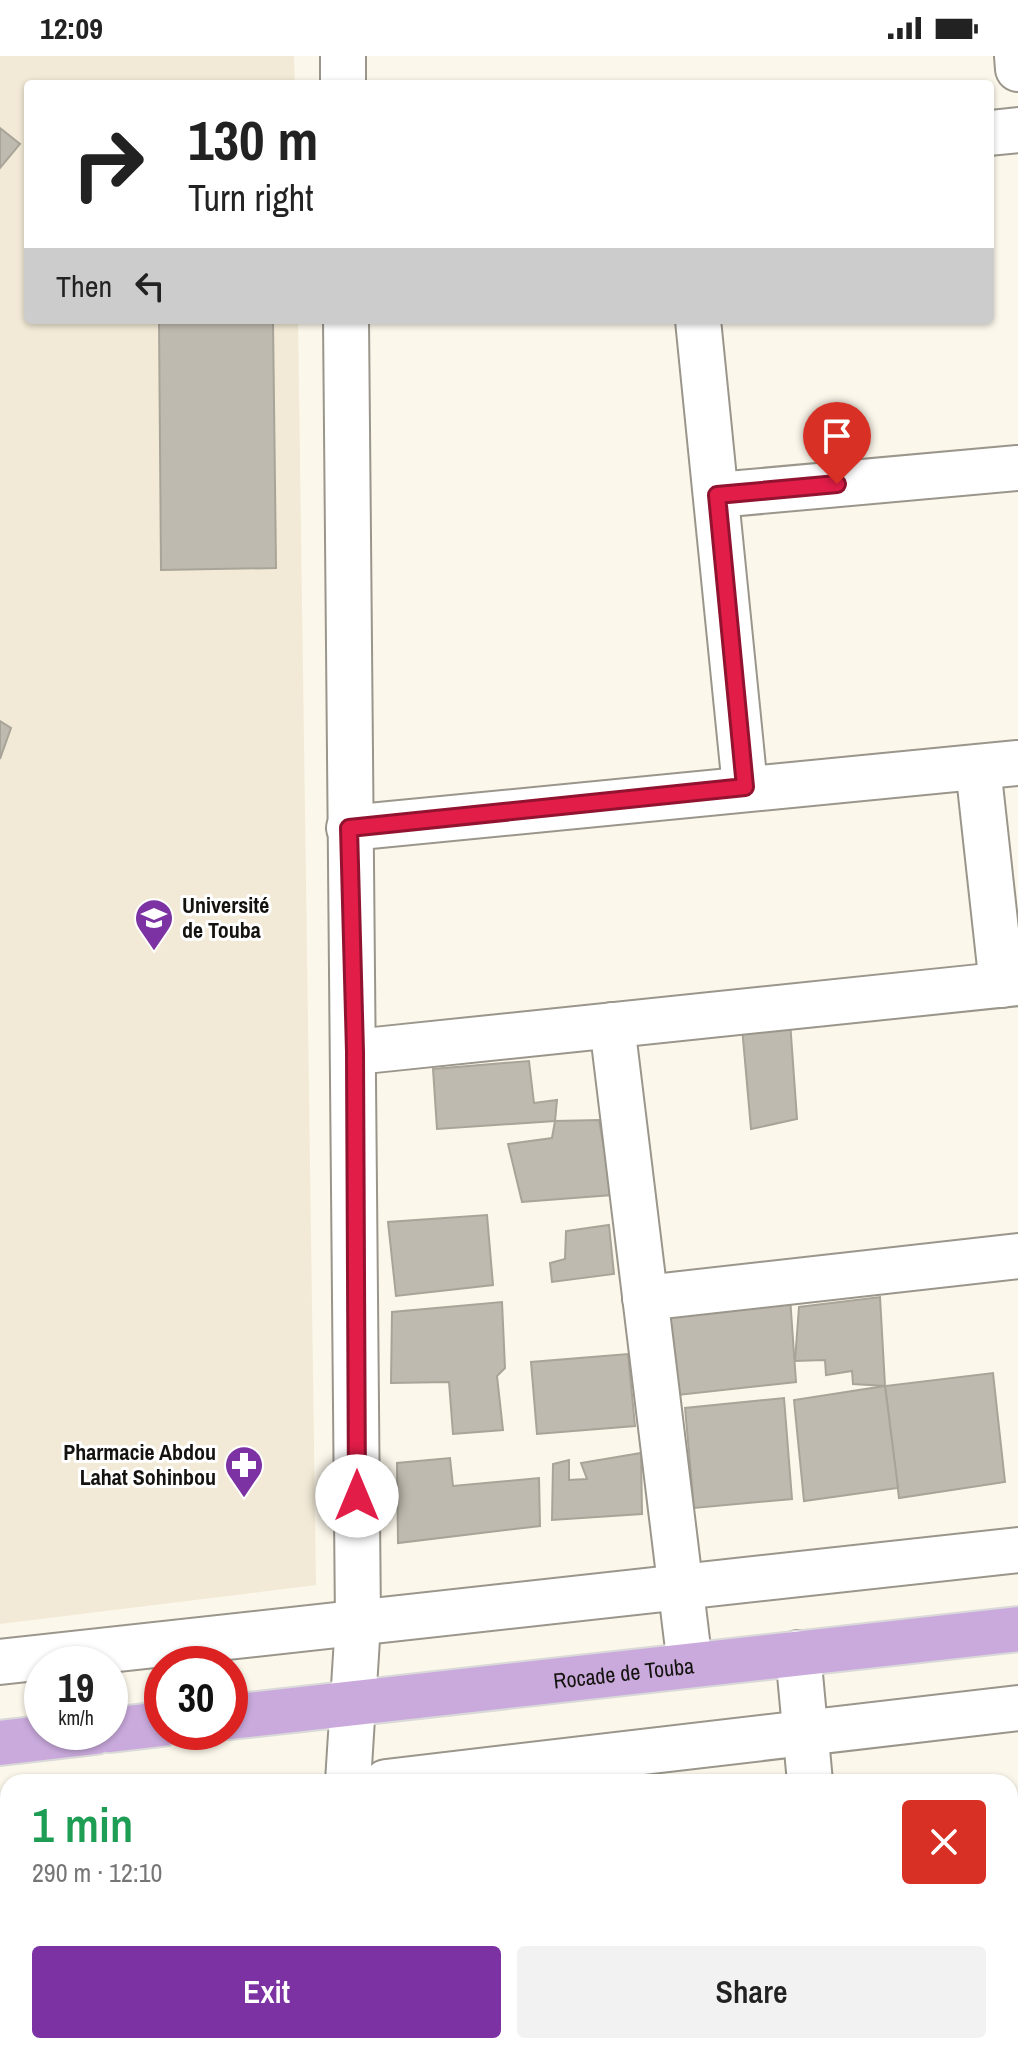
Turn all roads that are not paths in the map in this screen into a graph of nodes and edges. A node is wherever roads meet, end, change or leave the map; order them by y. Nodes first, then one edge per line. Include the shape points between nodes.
1 (343, 56) edge
2 (1017, 56) edge
3 (1018, 69) edge
4 (343, 80) edge
5 (1018, 130) edge
6 (994, 133) edge
7 (346, 324) edge
8 (698, 324) edge
9 (1018, 468) edge
10 (717, 495) junction
11 (998, 765) edge
12 (745, 787) junction
13 (349, 828) junction
14 (1010, 984) edge
15 (612, 1025) junction
16 (355, 1052) junction
17 (1018, 1256) edge
18 (645, 1298) junction
19 (1018, 1550) edge
20 (678, 1587) junction
21 (358, 1623) junction
22 (1018, 1629) edge
23 (798, 1653) junction
24 (0, 1662) edge
25 (690, 1665) junction
26 (353, 1703) junction
27 (1018, 1708) edge
28 (248, 1715) edge
29 (805, 1734) junction
30 (24, 1740) edge
31 (0, 1743) edge
32 (349, 1774) edge
33 (456, 1774) edge
34 (809, 1774) edge

1 - 4 street
2 - 3 street
5 - 6 street
7 - 13 street
8 - 10 street
9 - 10 street
10 - 12 street
11 - 12 street
11 - 14 street
12 - 13 street
13 - 16 street
14 - 15 street
15 - 16 street
15 - 18 street
16 - 21 street
17 - 18 street
18 - 20 street
19 - 20 street
20 - 21 street
20 - 25 street
21 - 24 street
21 - 26 street
22 - 23 main road, Rocade de Touba
23 - 25 main road, Rocade de Touba
23 - 29 street
25 - 26 main road, Rocade de Touba
26 - 28 main road, Rocade de Touba
26 - 32 street
27 - 29 street
29 - 33 street
29 - 34 street
30 - 31 main road

